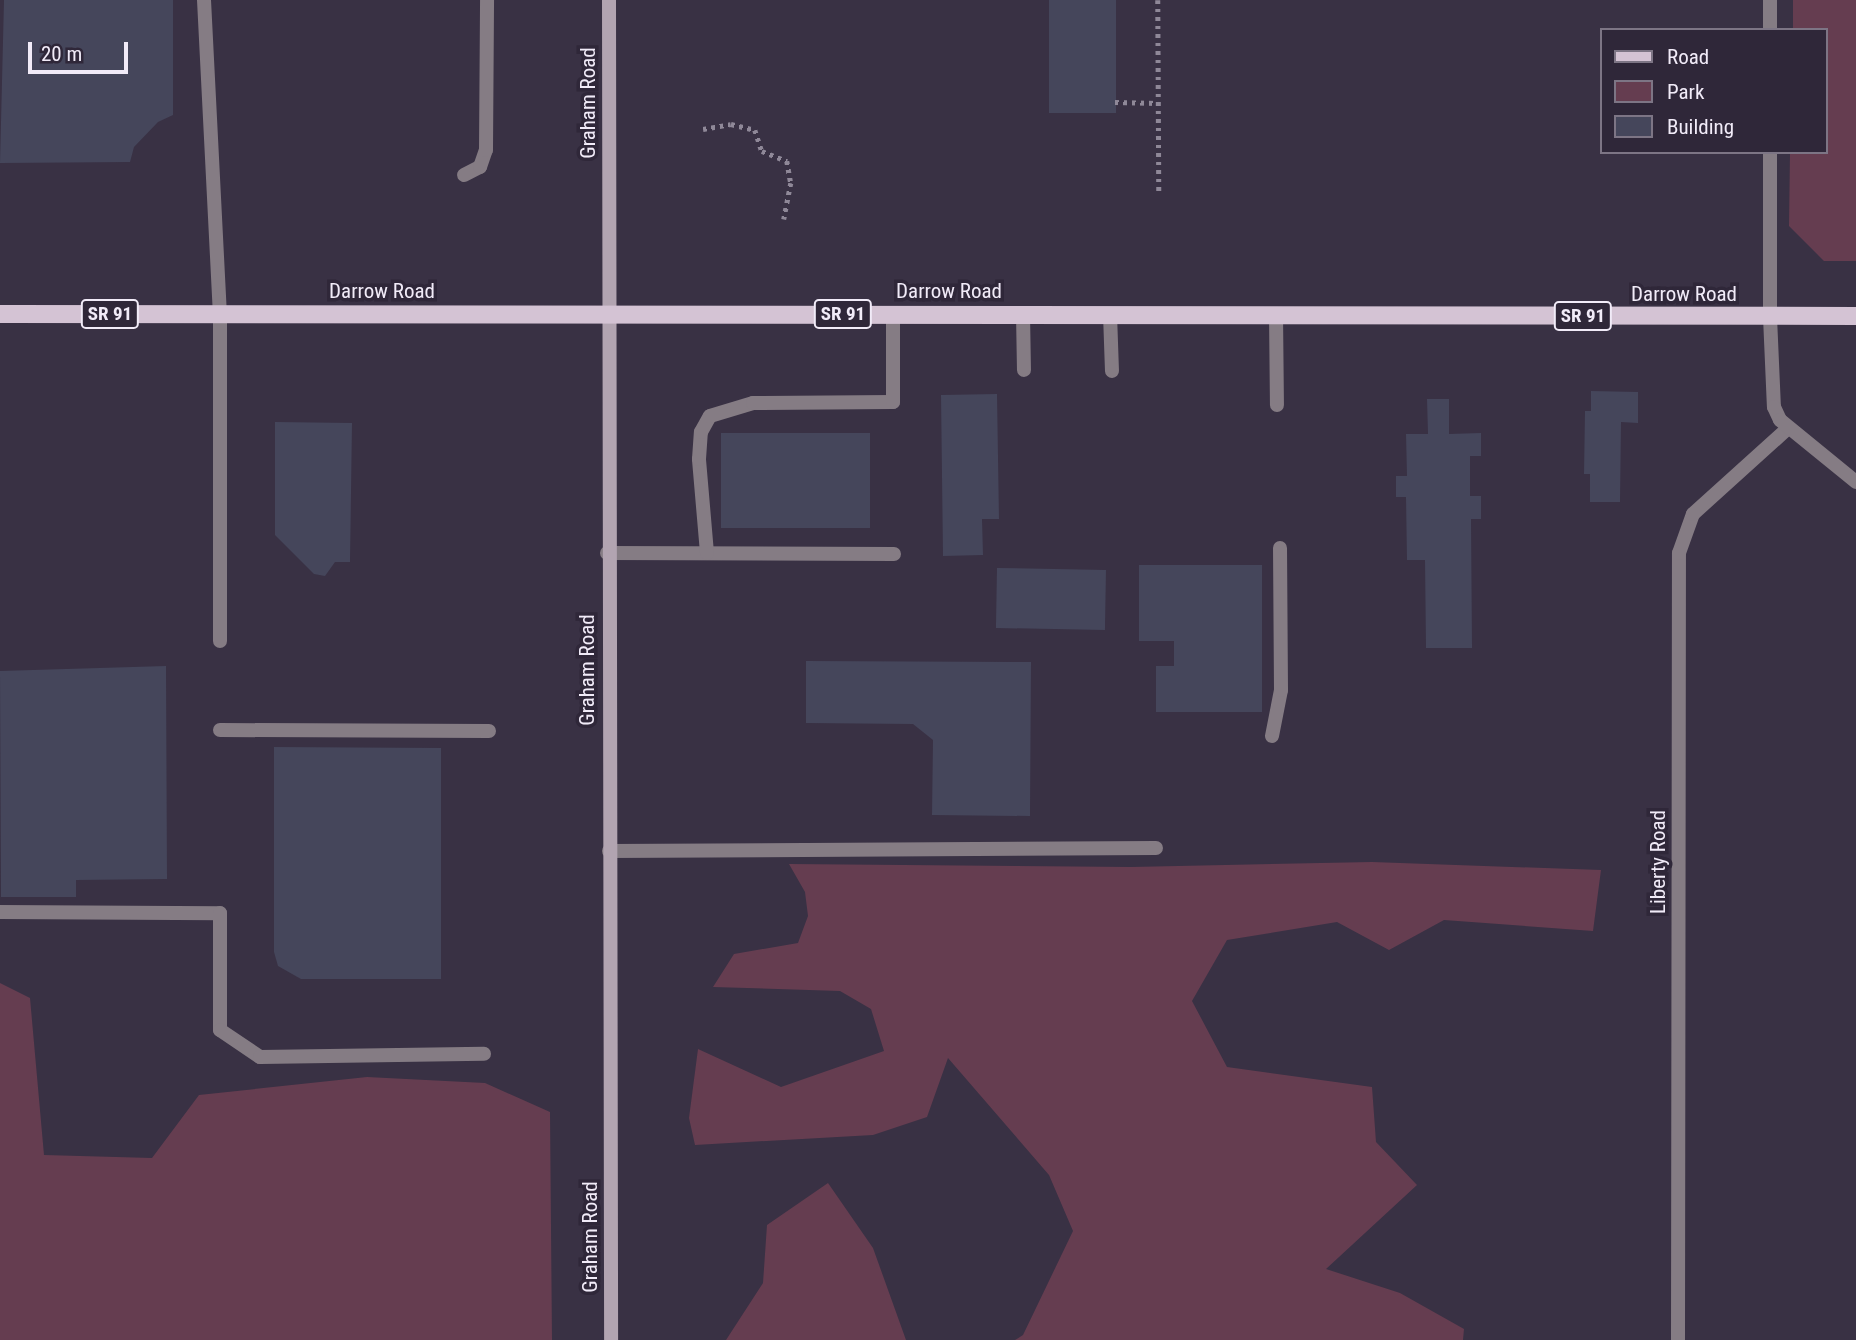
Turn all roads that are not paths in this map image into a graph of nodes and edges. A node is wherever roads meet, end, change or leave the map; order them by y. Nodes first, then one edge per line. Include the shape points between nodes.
1 (204, 0) edge
2 (486, 0) edge
3 (609, 0) edge
4 (1770, 0) edge
5 (1770, 28) edge
6 (1770, 154) edge
7 (464, 175) dead end
8 (610, 313) junction
9 (0, 314) edge
10 (220, 314) junction
11 (893, 314) junction
12 (1023, 314) junction
13 (1110, 314) junction
14 (1276, 314) junction
15 (1856, 316) edge
16 (1770, 317) junction
17 (1024, 370) dead end
18 (1112, 371) dead end
19 (1277, 405) dead end
20 (1787, 429) junction
21 (1856, 481) edge
22 (1280, 548) dead end
23 (607, 553) junction
24 (707, 553) junction
25 (894, 554) dead end
26 (220, 641) dead end
27 (220, 730) dead end
28 (489, 731) dead end
29 (1272, 736) dead end
30 (1156, 848) dead end
31 (609, 852) junction
32 (0, 912) edge
33 (484, 1054) dead end
34 (611, 1340) edge
35 (1678, 1340) edge

1 - 10 street
2 - 7 street via 486,149 480,167
3 - 8 main road, Graham Road
4 - 5 street
6 - 16 street
8 - 10 main road, Darrow Road / SR 91
8 - 11 main road, Darrow Road / SR 91
8 - 23 main road, Graham Road
9 - 10 main road, Darrow Road / SR 91
10 - 26 street
11 - 12 main road, Darrow Road / SR 91
11 - 24 street via 893,402 753,402 710,416 702,432 699,458
12 - 13 main road, Darrow Road / SR 91
12 - 17 street
13 - 14 main road, Darrow Road / SR 91
13 - 18 street
14 - 16 main road, Darrow Road / SR 91
14 - 19 street
15 - 16 main road, Darrow Road / SR 91
16 - 20 street via 1774,407
20 - 21 street
20 - 35 street, Liberty Road via 1693,514 1679,553
22 - 29 street via 1281,690
23 - 24 street
23 - 31 main road, Graham Road
24 - 25 street
27 - 28 street
30 - 31 street
31 - 34 main road, Graham Road
32 - 33 street via 220,913 220,1030 260,1056

